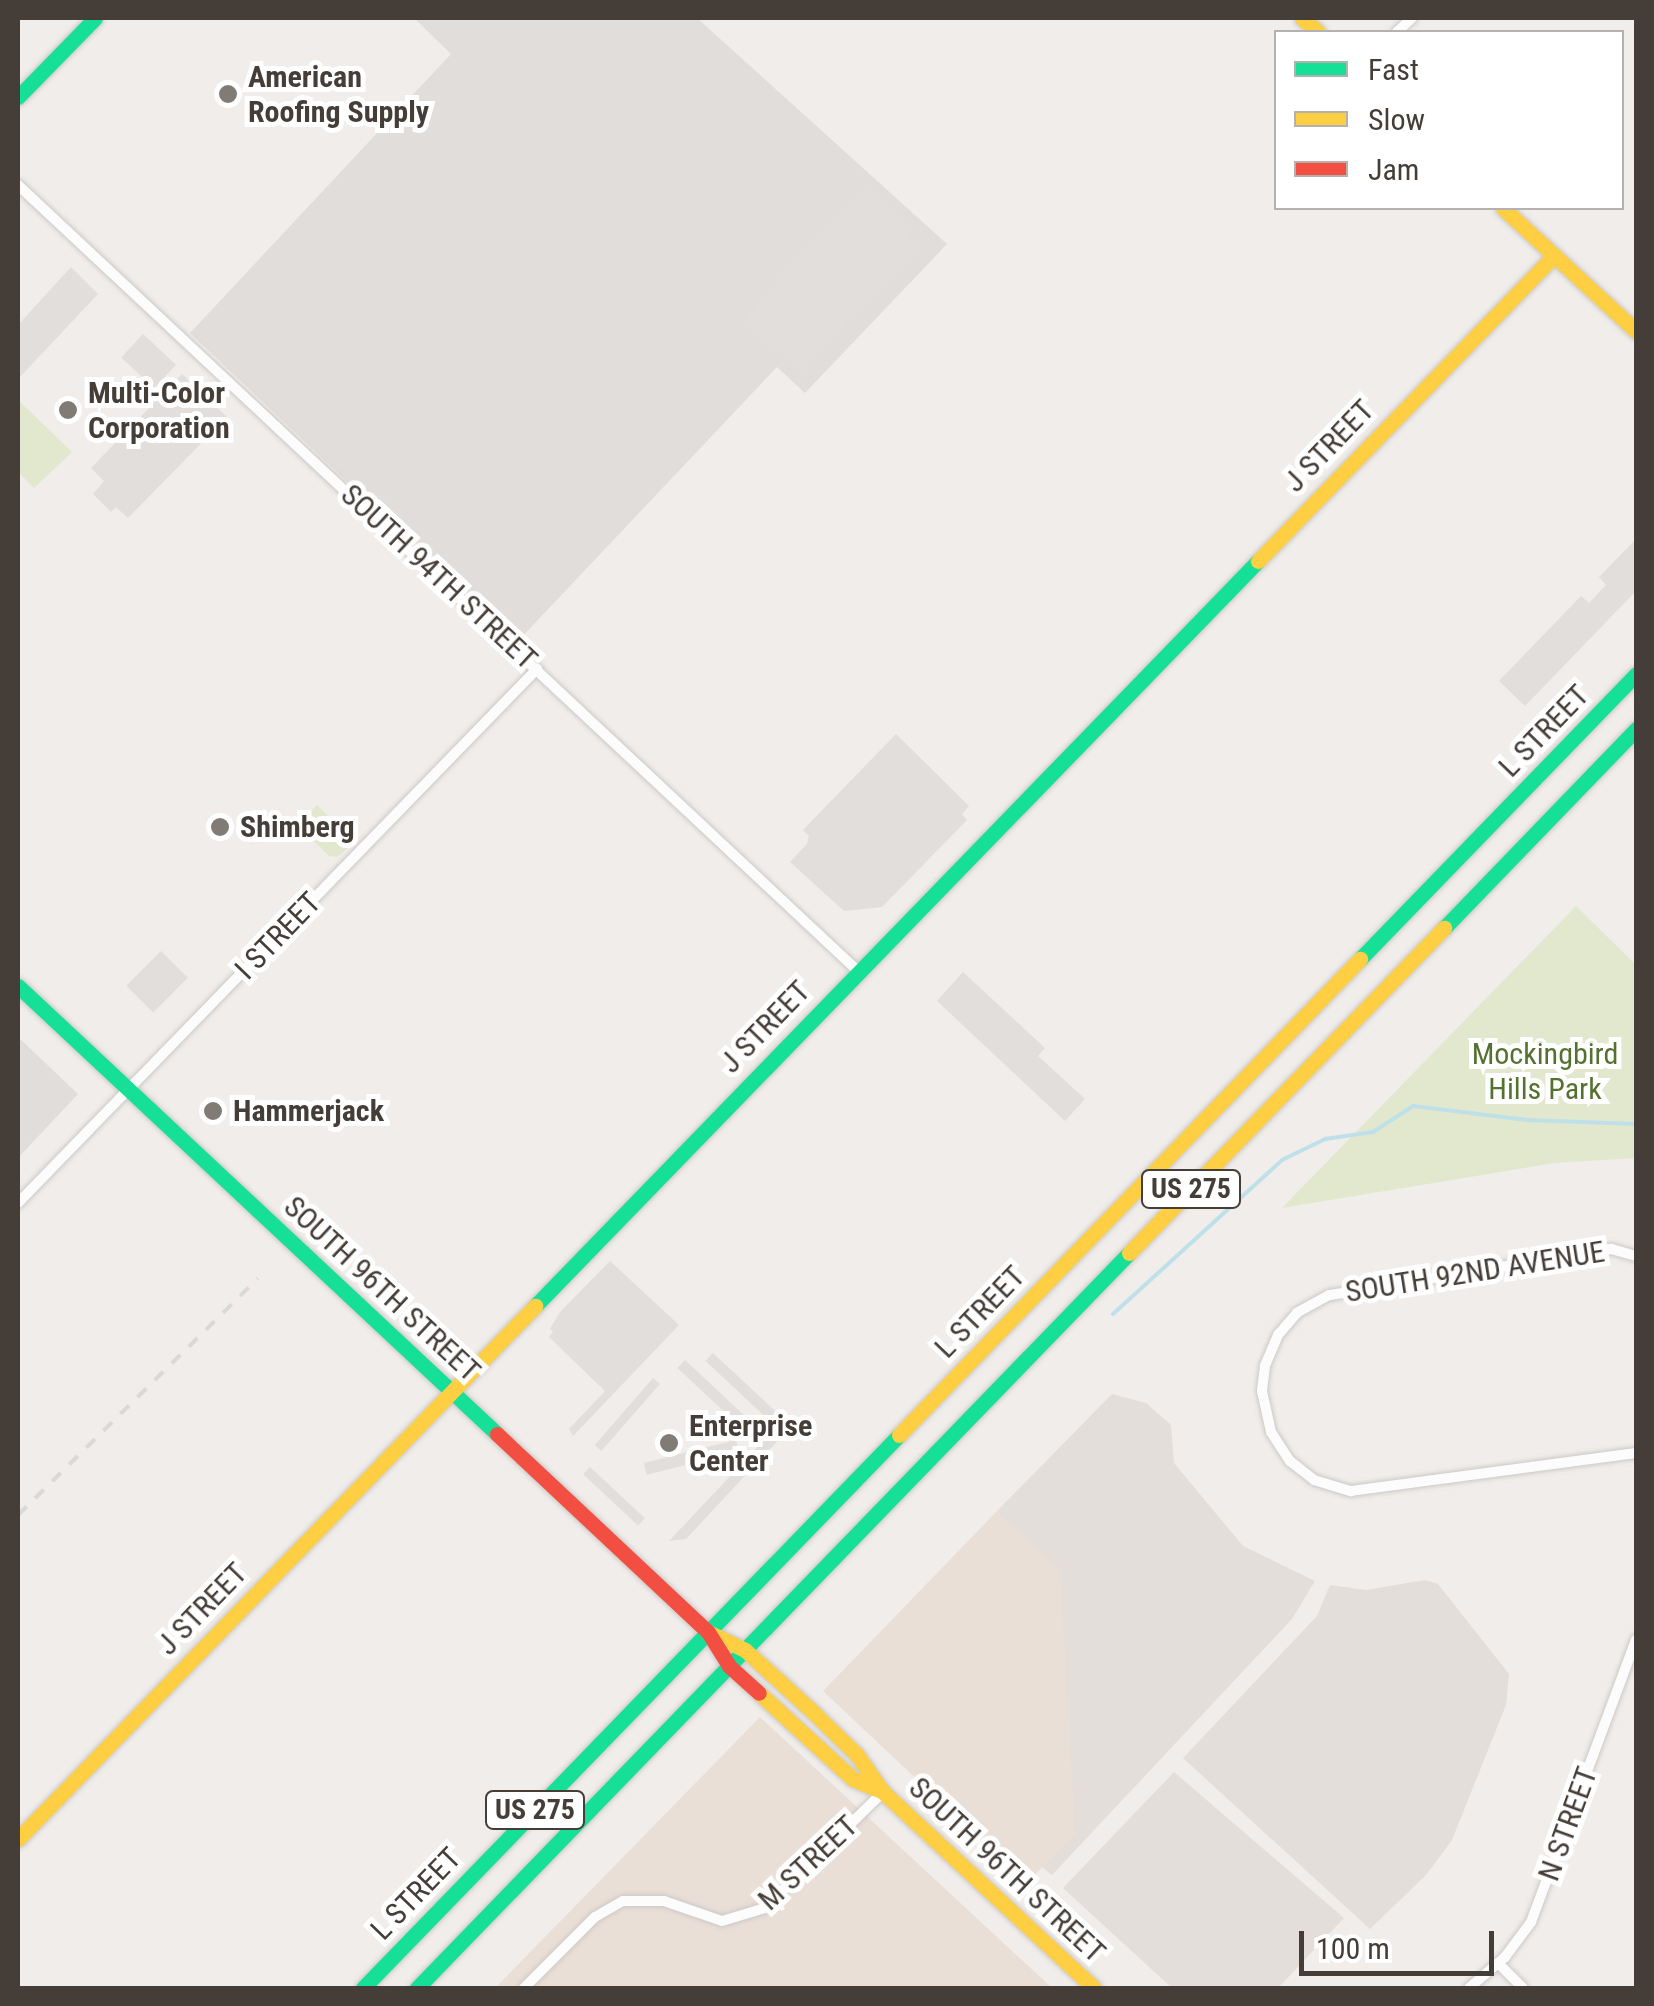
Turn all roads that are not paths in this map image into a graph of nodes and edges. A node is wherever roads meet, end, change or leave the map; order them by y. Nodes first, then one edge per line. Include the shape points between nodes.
1 (95, 18) edge
2 (18, 97) edge
3 (18, 185) edge
4 (1506, 210) edge
5 (1554, 256) junction
6 (1636, 331) edge
7 (537, 669) junction
8 (1636, 674) edge
9 (1636, 728) edge
10 (858, 971) junction
11 (18, 986) edge
12 (128, 1089) junction
13 (18, 1203) edge
14 (1636, 1256) edge
15 (452, 1392) junction
16 (1636, 1453) edge
17 (708, 1632) junction
18 (1636, 1640) edge
19 (745, 1650) junction
20 (729, 1666) junction
21 (883, 1792) junction
22 (18, 1839) edge
23 (1498, 1963) junction
24 (362, 1988) edge
25 (417, 1988) edge
26 (524, 1988) edge
27 (1094, 1988) edge
28 (1469, 1988) edge
29 (1523, 1988) edge

1 - 2 main road
3 - 7 street, SOUTH 94TH STREET
4 - 5 main road
5 - 6 main road
5 - 10 main road, J STREET
7 - 10 street, SOUTH 94TH STREET
7 - 12 street, I STREET
8 - 17 main road, L STREET / US 275
9 - 19 main road, US 275
10 - 15 main road, J STREET
11 - 12 main road, SOUTH 96TH STREET
12 - 13 street, I STREET
12 - 15 main road, SOUTH 96TH STREET
14 - 16 street, SOUTH 92ND AVENUE via 1611,1249 1329,1295 1297,1313 1278,1335 1265,1366 1262,1402 1290,1461 1314,1480 1352,1491
15 - 17 main road, SOUTH 96TH STREET
15 - 22 main road, J STREET
17 - 19 main road, SOUTH 96TH STREET
17 - 20 main road, SOUTH 96TH STREET
17 - 24 main road, L STREET / US 275
18 - 23 street, N STREET via 1537,1909
19 - 20 main road, US 275
19 - 21 main road, SOUTH 96TH STREET via 857,1754
20 - 21 main road, SOUTH 96TH STREET via 853,1780
20 - 25 main road, US 275
21 - 26 street, M STREET via 766,1908 722,1921 664,1901 623,1901 595,1917
21 - 27 main road, SOUTH 96TH STREET
23 - 28 street, N STREET
23 - 29 street

